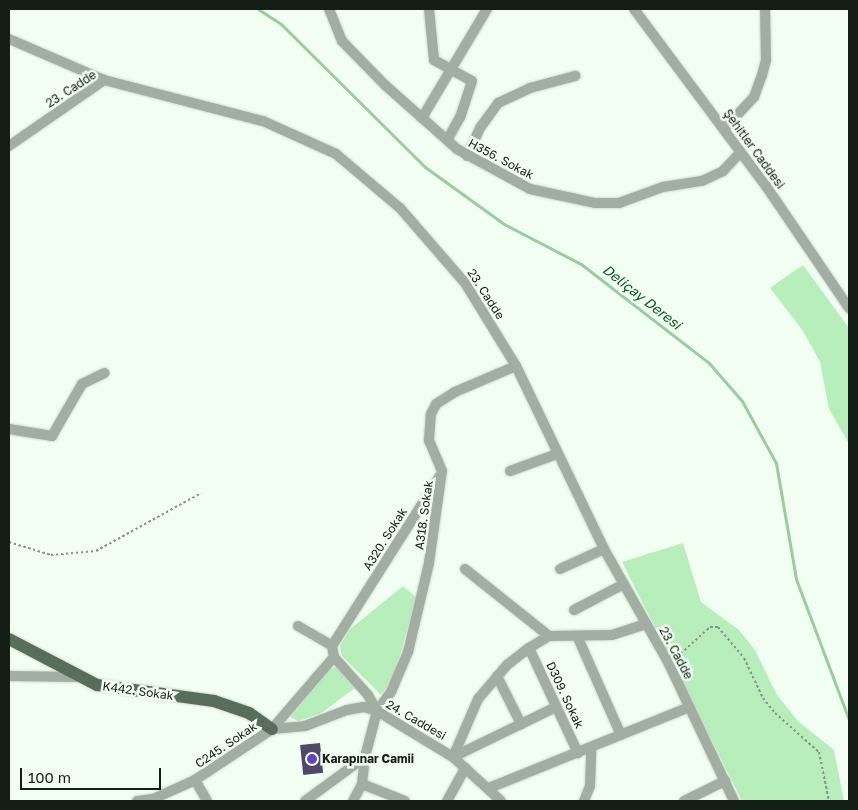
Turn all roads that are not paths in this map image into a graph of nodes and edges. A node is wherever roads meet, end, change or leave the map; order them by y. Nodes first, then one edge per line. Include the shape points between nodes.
1 (329, 9) edge
2 (429, 9) edge
3 (487, 9) edge
4 (634, 9) edge
5 (765, 9) edge
6 (9, 39) edge
7 (452, 72) junction
8 (575, 76) dead end
9 (104, 80) junction
10 (422, 118) junction
11 (724, 129) junction
12 (446, 140) junction
13 (9, 146) edge
14 (741, 152) junction
15 (467, 156) junction
16 (849, 308) edge
17 (516, 366) junction
18 (105, 373) dead end
19 (9, 429) edge
20 (557, 454) junction
21 (442, 471) junction
22 (510, 471) dead end
23 (604, 549) junction
24 (465, 569) dead end
25 (560, 569) dead end
26 (624, 584) junction
27 (574, 610) dead end
28 (646, 624) junction
29 (298, 626) dead end
30 (549, 636) junction
31 (578, 638) junction
32 (9, 639) edge
33 (332, 646) junction
34 (528, 648) junction
35 (334, 657) junction
36 (9, 676) edge
37 (497, 676) junction
38 (76, 677) junction
39 (556, 707) junction
40 (689, 707) junction
41 (377, 711) junction
42 (521, 724) junction
43 (272, 729) junction
44 (621, 736) junction
45 (591, 748) junction
46 (578, 754) junction
47 (365, 757) junction
48 (453, 757) junction
49 (465, 768) junction
50 (196, 780) junction
51 (724, 781) junction
52 (362, 784) junction
53 (489, 788) junction
54 (154, 800) edge
55 (498, 800) edge
56 (137, 801) edge
57 (207, 801) edge
58 (305, 801) edge
59 (353, 801) edge
60 (405, 801) edge
61 (447, 801) edge
62 (584, 801) edge
63 (684, 801) edge
64 (734, 801) edge

1 - 10 street, H356. Sokak via 342,41
2 - 7 street via 432,56
3 - 7 street
4 - 11 street, Şehitler Caddesi
5 - 11 street via 766,60 762,75 754,97
6 - 9 street
7 - 10 street
7 - 12 street via 472,81 460,117
8 - 15 street via 530,88 498,103 480,128
9 - 13 street, 23. Cadde
9 - 17 street, 23. Cadde via 263,121 336,154 400,208 435,246 465,283
10 - 12 street, H356. Sokak
11 - 14 street, Şehitler Caddesi
12 - 15 street, H356. Sokak
14 - 15 street, H356. Sokak via 723,171 702,181 663,187 619,203 595,203 530,189
14 - 16 street, Şehitler Caddesi
17 - 20 street, 23. Cadde
17 - 21 street, A318. Sokak via 436,404 431,414 430,440
18 - 19 street via 82,384 52,436
20 - 22 street
20 - 23 street, 23. Cadde
21 - 33 street, A320. Sokak
21 - 41 street, A318. Sokak via 429,564 408,652 391,692
23 - 25 street
23 - 26 street, 23. Cadde
24 - 30 street
26 - 27 street
26 - 28 street, 23. Cadde
28 - 31 street via 612,635
28 - 40 street, 23. Cadde
29 - 33 street
30 - 31 street
30 - 34 street
31 - 44 street
32 - 38 main road, K442. Sokak
33 - 35 street
34 - 37 street
34 - 39 street, D309. Sokak
35 - 41 street via 368,695
35 - 43 street
36 - 38 street
37 - 42 street
37 - 48 street via 478,699
38 - 43 main road, K442. Sokak via 97,685 214,701 249,713
39 - 42 street
39 - 46 street, D309. Sokak
40 - 44 street
40 - 51 street, 23. Cadde
41 - 43 street, 24. Caddesi via 364,707 305,726
41 - 47 street
41 - 48 street, 24. Caddesi
42 - 48 street
43 - 50 street, C245. Sokak
44 - 45 street
45 - 46 street
45 - 62 street via 590,786
46 - 53 street
47 - 52 street
47 - 58 street
48 - 49 street, 24. Caddesi
49 - 53 street, 24. Caddesi
49 - 61 street
50 - 54 street, C245. Sokak
50 - 57 street
51 - 63 street
51 - 64 street, 23. Cadde
52 - 59 street
52 - 60 street
53 - 55 street, 24. Caddesi
54 - 56 street, C245. Sokak

